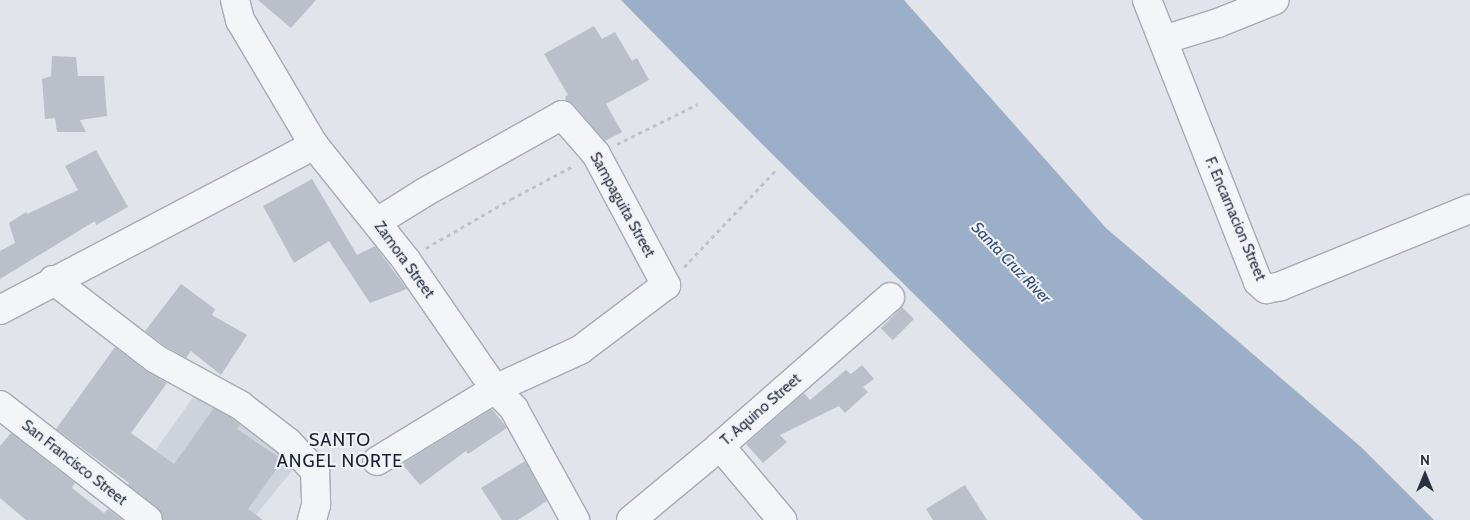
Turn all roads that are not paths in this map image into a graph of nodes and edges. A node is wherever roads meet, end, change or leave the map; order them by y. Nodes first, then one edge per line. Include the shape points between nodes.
1 (235, 0) edge
2 (1147, 0) edge
3 (1275, 0) edge
4 (1163, 40) junction
5 (314, 145) junction
6 (1470, 209) edge
7 (377, 222) junction
8 (53, 280) junction
9 (890, 298) dead end
10 (0, 310) edge
11 (495, 389) junction
12 (0, 405) edge
13 (720, 446) junction
14 (377, 461) dead end
15 (148, 520) edge
16 (312, 520) edge
17 (575, 520) edge
18 (631, 520) edge
19 (782, 520) edge

1 - 5 street, Zamora Street via 240,20
2 - 4 street, F. Encarnacion Street
3 - 4 street
4 - 6 street, F. Encarnacion Street via 1258,282 1266,289 1282,286
5 - 7 street, Zamora Street
5 - 8 street
7 - 11 street, Zamora Street
7 - 11 street, Sampaguita Street via 562,115 596,154 666,285 580,350
8 - 10 street
8 - 16 street via 156,360 240,405 288,442 315,472 316,505
9 - 13 street, T. Aquino Street
11 - 14 street
11 - 17 street, Zamora Street via 514,409
12 - 15 street, San Francisco Street
13 - 18 street, T. Aquino Street
13 - 19 street

